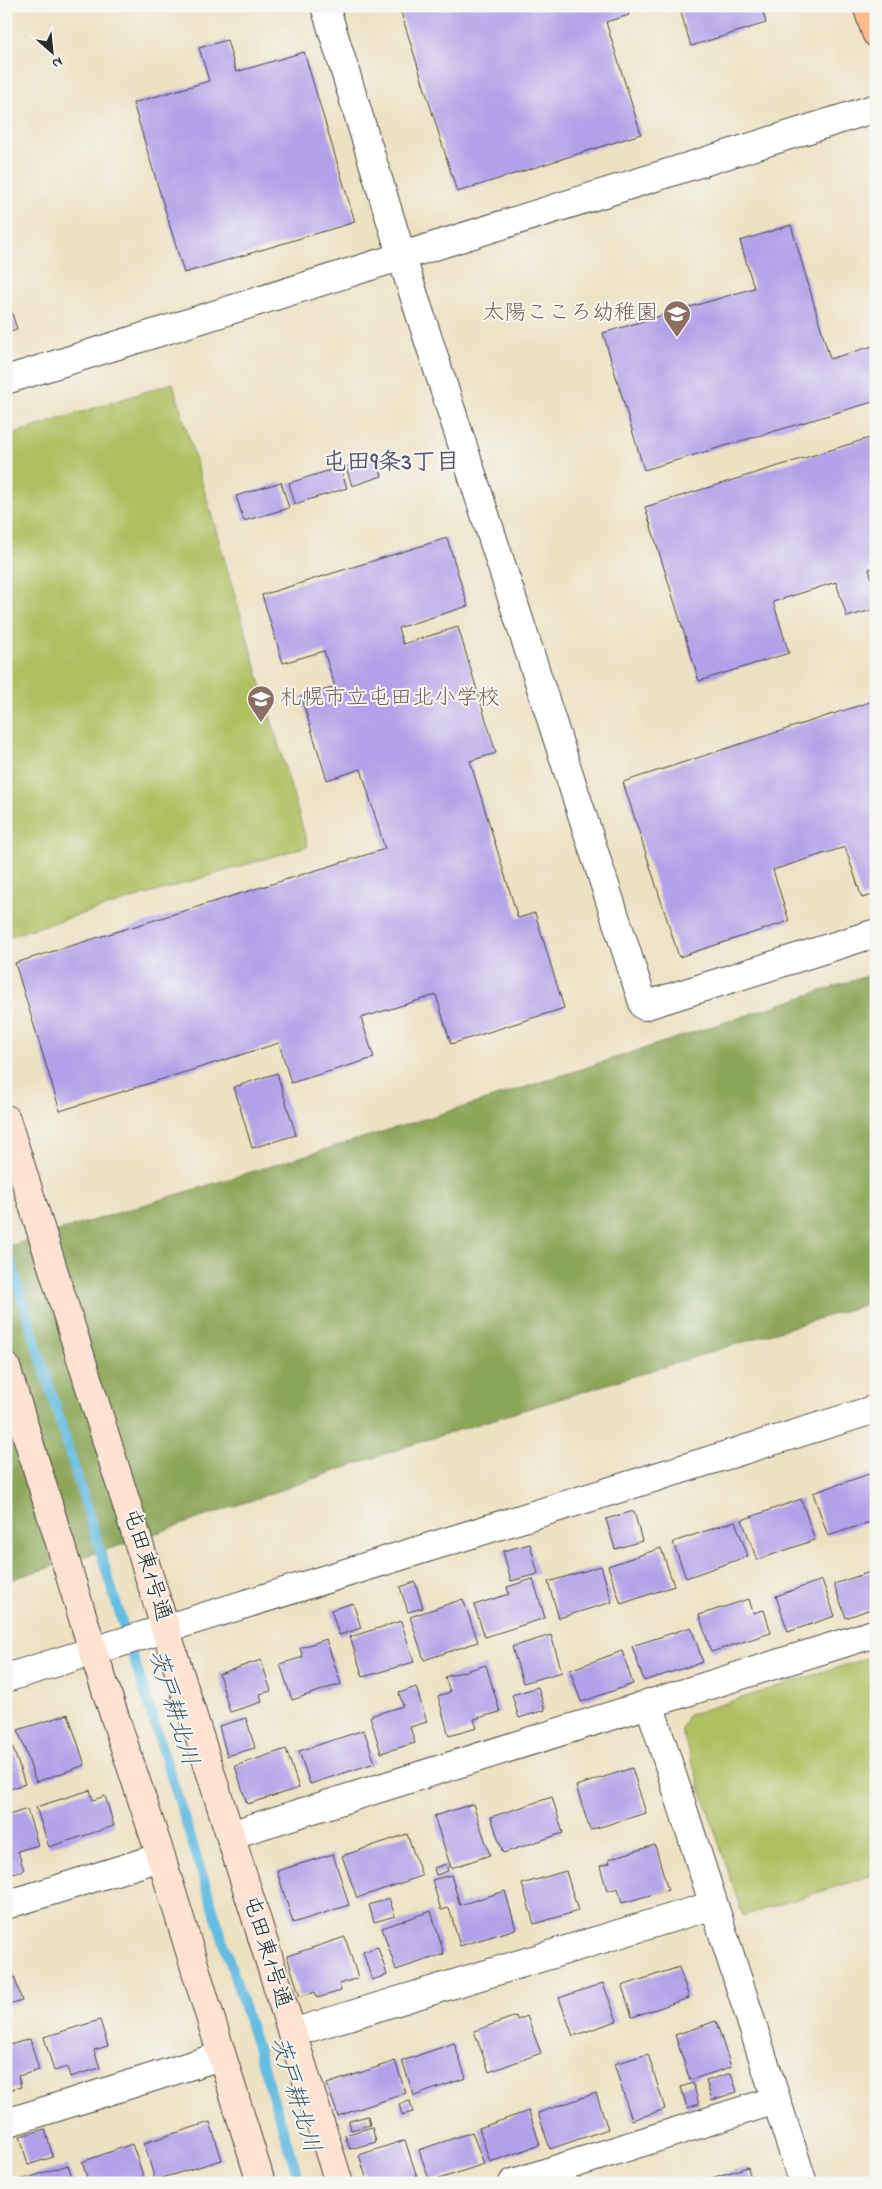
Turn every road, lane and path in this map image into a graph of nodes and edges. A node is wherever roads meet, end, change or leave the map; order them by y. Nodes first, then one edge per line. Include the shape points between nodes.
1 (325, 6) edge
2 (867, 6) edge
3 (876, 34) edge
4 (876, 108) edge
5 (402, 256) junction
6 (6, 380) edge
7 (876, 933) edge
8 (6, 1119) edge
9 (6, 1367) edge
10 (876, 1409) edge
11 (155, 1633) junction
12 (876, 1633) edge
13 (102, 1648) junction
14 (6, 1678) edge
15 (649, 1703) junction
16 (230, 1835) junction
17 (161, 1857) junction
18 (6, 1905) edge
19 (714, 1905) junction
20 (292, 2033) junction
21 (221, 2056) junction
22 (776, 2100) junction
23 (6, 2123) edge
24 (261, 2183) edge
25 (339, 2183) edge
26 (514, 2183) edge
27 (803, 2183) edge

1 - 5 street
2 - 3 main road
4 - 5 street
5 - 6 street
5 - 7 street via 644,1006
8 - 11 street, 屯田東1号通
9 - 13 street
10 - 11 street
11 - 13 street
11 - 16 street, 屯田東1号通
12 - 15 street
13 - 14 street
13 - 17 street
15 - 16 street
15 - 19 street
16 - 20 street, 屯田東1号通
17 - 18 street
17 - 21 street
19 - 20 street
19 - 22 street
20 - 25 street, 屯田東1号通
21 - 23 street
21 - 24 street
22 - 26 street
22 - 27 street

